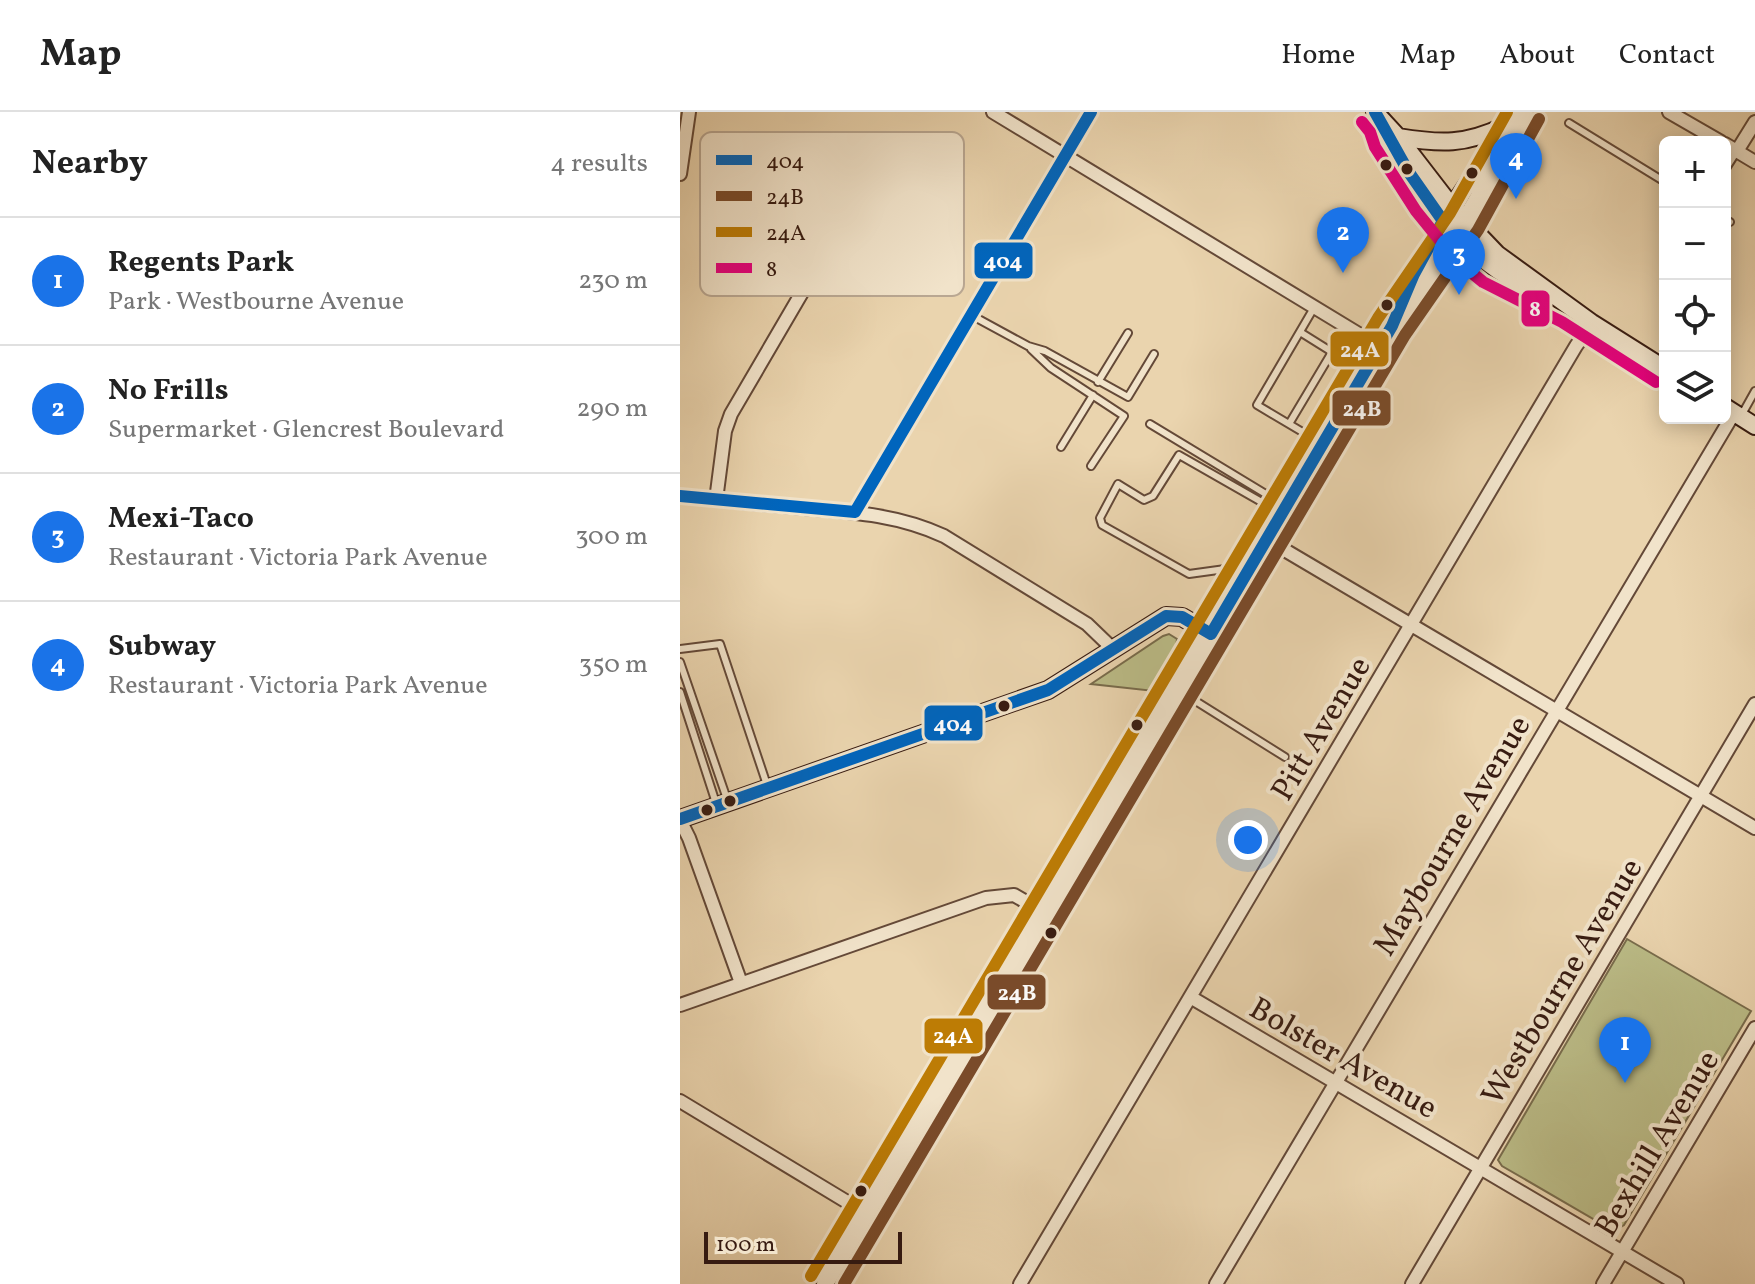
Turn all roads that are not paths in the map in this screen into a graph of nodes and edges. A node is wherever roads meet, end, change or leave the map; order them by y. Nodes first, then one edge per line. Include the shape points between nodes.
1 (689, 112) edge
2 (993, 112) edge
3 (1091, 112) edge
4 (1525, 112) edge
5 (1669, 112) edge
6 (1511, 119) edge
7 (1755, 122) edge
8 (1569, 123) dead end
9 (1386, 125) edge
10 (1711, 136) edge
11 (1731, 143) edge
12 (1731, 148) edge
13 (1065, 155) junction
14 (1755, 162) edge
15 (680, 174) edge
16 (1659, 178) edge
17 (1448, 214) junction
18 (1460, 229) junction
19 (800, 296) edge
20 (1315, 306) junction
21 (971, 315) junction
22 (1592, 323) junction
23 (1392, 326) junction
24 (1300, 332) junction
25 (1128, 333) dead end
26 (1028, 346) junction
27 (1380, 347) junction
28 (1154, 354) dead end
29 (1659, 365) edge
30 (1098, 382) junction
31 (1755, 391) edge
32 (1093, 395) junction
33 (1733, 412) edge
34 (1150, 424) dead end
35 (1289, 424) junction
36 (1755, 426) edge
37 (1323, 444) junction
38 (1061, 447) dead end
39 (1091, 466) dead end
40 (680, 496) edge
41 (716, 500) junction
42 (1283, 510) junction
43 (855, 512) junction
44 (1266, 539) junction
45 (1250, 566) junction
46 (1411, 626) junction
47 (1211, 634) junction
48 (680, 649) edge
49 (1114, 650) junction
50 (680, 662) edge
51 (1178, 690) junction
52 (680, 692) edge
53 (1755, 704) edge
54 (1555, 710) junction
55 (1285, 757) dead end
56 (768, 788) junction
57 (1700, 796) junction
58 (723, 804) junction
59 (680, 820) edge
60 (1755, 828) edge
61 (1045, 913) junction
62 (741, 983) junction
63 (1192, 998) junction
64 (680, 1005) edge
65 (1755, 1028) edge
66 (1336, 1082) junction
67 (680, 1101) edge
68 (1481, 1168) junction
69 (867, 1214) junction
70 (1622, 1251) junction
71 (827, 1284) edge
72 (1020, 1284) edge
73 (1216, 1284) edge
74 (1412, 1284) edge
75 (1603, 1284) edge
76 (1677, 1284) edge

1 - 15 street
2 - 13 street
3 - 13 street
4 - 18 main road
5 - 10 street
6 - 9 main road via 1489,133 1442,144
6 - 17 main road
7 - 11 street
8 - 16 lane
9 - 17 main road
12 - 14 street
13 - 20 street
13 - 21 street
17 - 18 main road
17 - 23 main road
18 - 22 main road
18 - 23 main road
19 - 41 street via 731,414
20 - 24 lane
20 - 27 street
21 - 26 lane
21 - 43 street
22 - 29 main road
22 - 46 street, Pitt Avenue
23 - 27 main road
24 - 35 lane via 1332,352
24 - 35 lane via 1257,405
25 - 30 lane
26 - 30 lane
26 - 32 lane
27 - 37 main road
28 - 30 lane via 1128,397
31 - 33 lane
32 - 38 lane
32 - 39 lane via 1124,416
33 - 36 main road
33 - 54 street, Maybourne Avenue
34 - 42 lane
35 - 37 lane
37 - 42 main road
40 - 41 street
41 - 43 street
42 - 44 main road
42 - 45 lane via 1179,455 1153,496 1144,500 1118,484 1100,518 1102,525 1189,574
43 - 49 street via 901,519 944,536 1087,624
44 - 45 main road
44 - 46 street
45 - 47 main road
46 - 54 street
46 - 63 street, Pitt Avenue
47 - 49 main road via 1182,617 1168,616
47 - 51 main road
48 - 56 lane via 720,644
49 - 56 main road via 1048,690
50 - 58 lane
51 - 55 lane
51 - 61 main road
52 - 58 lane
53 - 57 street, Westbourne Avenue
54 - 57 street
54 - 66 street, Maybourne Avenue
56 - 58 main road
57 - 60 street
57 - 68 street, Westbourne Avenue
58 - 59 main road
59 - 62 street
61 - 62 street via 1014,895 986,898
61 - 69 main road
62 - 64 street
63 - 66 street, Bolster Avenue
63 - 72 street, Pitt Avenue
65 - 70 street, Bexhill Avenue
66 - 68 street, Bolster Avenue
66 - 73 street, Maybourne Avenue
67 - 69 street
68 - 70 street, Bolster Avenue
68 - 74 street, Westbourne Avenue
69 - 71 main road
70 - 75 street, Bexhill Avenue
70 - 76 street, Bolster Avenue

